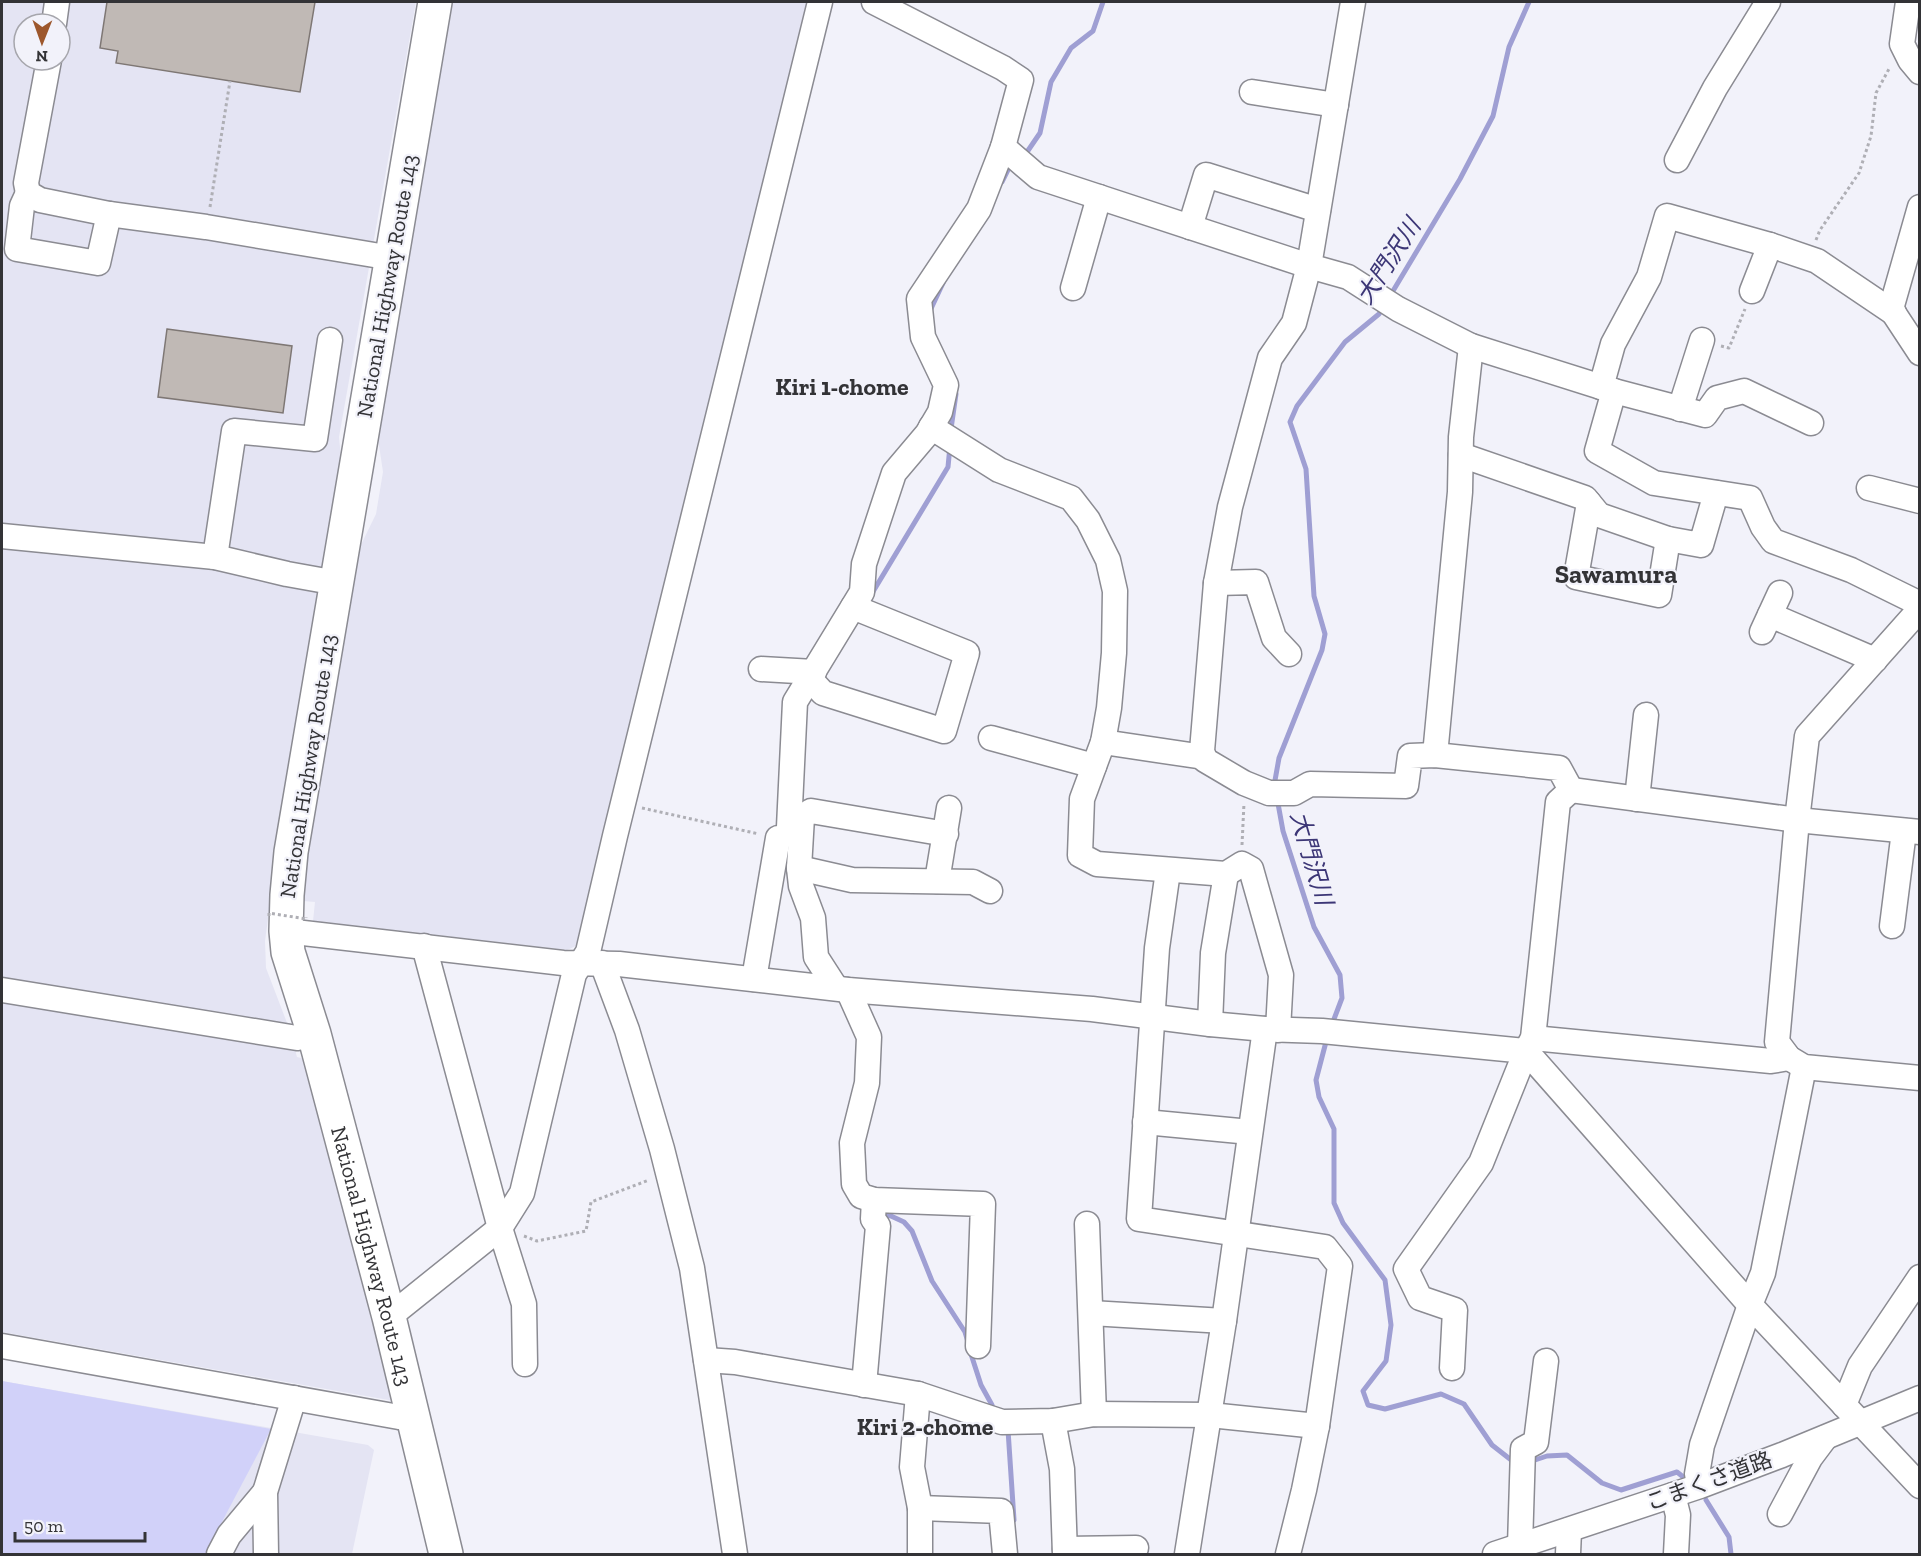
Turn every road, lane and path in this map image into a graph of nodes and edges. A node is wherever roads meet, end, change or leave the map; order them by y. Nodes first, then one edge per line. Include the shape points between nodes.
1 (435, 2) edge
2 (820, 2) edge
3 (874, 2) edge
4 (1353, 2) edge
5 (1768, 2) edge
6 (1908, 2) edge
7 (1902, 44) junction
8 (47, 72) edge
9 (1920, 72) edge
10 (230, 81) dead end
11 (1252, 92) dead end
12 (1336, 105) junction
13 (1004, 147) junction
14 (1677, 160) dead end
15 (28, 193) junction
16 (1099, 197) junction
17 (1920, 207) edge
18 (1318, 210) junction
19 (109, 213) junction
20 (206, 227) junction
21 (1190, 227) junction
22 (1770, 245) junction
23 (392, 258) junction
24 (1810, 259) junction
25 (1309, 266) junction
26 (1073, 288) dead end
27 (1752, 291) joint
28 (1894, 313) junction
29 (330, 340) dead end
30 (1702, 340) joint
31 (1471, 346) junction
32 (1920, 354) edge
33 (1607, 389) junction
34 (1680, 409) junction
35 (1811, 423) dead end
36 (931, 427) junction
37 (1461, 455) junction
38 (1869, 488) dead end
39 (1716, 493) junction
40 (1920, 501) edge
41 (1589, 503) junction
42 (2, 536) edge
43 (1668, 539) junction
44 (215, 557) junction
45 (337, 583) junction
46 (1216, 583) junction
47 (1780, 593) dead end
48 (1920, 604) edge
49 (853, 607) junction
50 (1920, 609) edge
51 (1289, 654) dead end
52 (1875, 660) junction
53 (761, 669) dead end
54 (812, 675) junction
55 (1646, 715) dead end
56 (991, 738) dead end
57 (1102, 742) junction
58 (1435, 755) junction
59 (1204, 757) junction
60 (1094, 766) junction
61 (1245, 783) junction
62 (1571, 790) junction
63 (1637, 799) junction
64 (623, 804) junction
65 (949, 808) dead end
66 (1797, 820) junction
67 (1912, 832) edge
68 (946, 834) junction
69 (789, 840) junction
70 (799, 868) junction
71 (1234, 869) junction
72 (1168, 871) junction
73 (937, 881) junction
74 (990, 891) dead end
75 (287, 921) junction
76 (1892, 926) dead end
77 (424, 946) junction
78 (592, 963) junction
79 (754, 979) junction
80 (842, 989) junction
81 (2, 990) edge
82 (1153, 1018) junction
83 (1210, 1024) junction
84 (1271, 1030) junction
85 (314, 1034) junction
86 (1529, 1044) junction
87 (1796, 1062) junction
88 (1920, 1078) edge
89 (1146, 1122) junction
90 (1250, 1132) junction
91 (668, 1173) junction
92 (874, 1207) junction
93 (1087, 1224) dead end
94 (500, 1228) junction
95 (1237, 1233) junction
96 (1920, 1276) edge
97 (1750, 1305) junction
98 (1091, 1313) junction
99 (389, 1317) junction
100 (1224, 1321) junction
101 (2, 1346) edge
102 (978, 1346) dead end
103 (706, 1360) junction
104 (1546, 1361) dead end
105 (525, 1364) dead end
106 (1452, 1368) dead end
107 (864, 1385) junction
108 (918, 1394) junction
109 (294, 1398) junction
110 (1920, 1398) edge
111 (1844, 1405) junction
112 (1094, 1414) junction
113 (1210, 1415) junction
114 (413, 1416) junction
115 (1053, 1421) junction
116 (1861, 1423) junction
117 (1317, 1426) junction
118 (1825, 1438) junction
119 (1697, 1474) dead end
120 (1920, 1486) edge
121 (265, 1492) junction
122 (1673, 1495) junction
123 (920, 1508) junction
124 (1780, 1514) dead end
125 (1569, 1530) junction
126 (1520, 1546) junction
127 (1136, 1548) dead end
128 (1065, 1552) edge
129 (219, 1554) edge
130 (266, 1554) edge
131 (446, 1554) edge
132 (735, 1554) edge
133 (920, 1554) edge
134 (1005, 1554) edge
135 (1187, 1554) edge
136 (1288, 1554) edge
137 (1495, 1554) edge
138 (1568, 1554) edge
139 (1676, 1554) edge

1 - 23 highway, National Highway Route 143
2 - 64 street
3 - 13 street via 1021,80
4 - 12 street
5 - 14 street via 1715,88
6 - 7 street
7 - 9 street
7 - 24 path via 1876,93 1871,136 1858,173 1820,230
8 - 15 street via 26,183
10 - 20 path
11 - 12 street
12 - 18 street
13 - 16 street via 1038,177
13 - 36 street via 980,209 918,299 923,337 946,385 940,412
15 - 19 street via 40,200
15 - 19 street via 22,206 17,249 99,263
16 - 21 street
16 - 26 street
17 - 28 street via 1891,309
18 - 21 street via 1206,175
18 - 25 street
19 - 20 street
20 - 23 street
21 - 25 street
22 - 24 street
22 - 27 street
22 - 33 street via 1667,216 1649,277 1613,344
23 - 45 highway, National Highway Route 143
24 - 28 street
25 - 31 street via 1348,277
25 - 46 street via 1294,323 1270,358 1230,507
27 - 30 path via 1729,348
28 - 32 street
29 - 44 street via 315,439 234,430
30 - 34 street
31 - 33 street
31 - 37 street
33 - 34 street
33 - 39 street via 1597,451 1654,483
34 - 35 street via 1705,416 1717,398 1744,391
36 - 49 street via 894,473 864,564 862,592
36 - 57 street via 999,470 1071,498 1088,520 1108,560 1115,591 1114,653
37 - 41 street via 1585,498
37 - 58 street
38 - 40 street
39 - 43 street via 1701,545
39 - 48 street via 1750,498 1773,541 1851,570
41 - 43 street via 1599,515
41 - 43 street via 1575,577 1659,595
42 - 44 street
44 - 45 street
45 - 75 highway, National Highway Route 143 via 291,852
46 - 51 street via 1256,582 1274,638
46 - 59 street
47 - 52 street via 1766,624
49 - 54 street
49 - 54 street via 967,653 944,731 823,693
50 - 52 street
52 - 66 street via 1807,736
53 - 54 street
54 - 69 street via 795,702
55 - 63 street
56 - 60 street
57 - 59 street
57 - 60 street
58 - 61 street via 1410,756 1406,786 1310,784 1294,794
58 - 62 street via 1559,768
59 - 61 street
60 - 72 street via 1082,799 1080,855 1097,864
61 - 71 path
62 - 63 street
62 - 86 street via 1558,802
63 - 66 street
64 - 69 path
64 - 78 street via 588,952
65 - 68 street
66 - 67 street
66 - 87 street via 1777,1042
67 - 76 street
68 - 69 street via 811,811 802,817
68 - 73 street
69 - 70 street
69 - 79 street
70 - 73 street via 852,880
70 - 80 street via 813,918 816,957
71 - 72 street
71 - 83 street via 1214,953
71 - 84 street via 1251,869 1279,966 1281,975
72 - 82 street via 1157,948
73 - 74 street via 973,882
75 - 75 path, bridge via 306,919 269,913
75 - 77 street
75 - 85 highway, National Highway Route 143 via 293,972
77 - 78 street
77 - 94 street
78 - 79 street
78 - 91 street via 627,1030
78 - 94 street via 574,974 522,1193
79 - 80 street
80 - 82 street via 1092,1009
80 - 92 street via 869,1037 867,1083 852,1143 854,1184
81 - 85 street via 297,1038
82 - 83 street
82 - 89 street
83 - 84 street
84 - 86 street
84 - 90 street
85 - 99 highway, National Highway Route 143
86 - 87 street
86 - 97 street
86 - 106 street via 1481,1163 1406,1269 1420,1298 1455,1310
87 - 88 street
87 - 97 street via 1763,1273
89 - 90 street
89 - 95 street via 1139,1219
90 - 95 street
91 - 94 path via 591,1202 586,1231 537,1241
91 - 103 street via 692,1268
92 - 102 street via 983,1204
92 - 107 street via 878,1226
93 - 98 street
94 - 99 street
94 - 105 street via 524,1304
95 - 100 street
95 - 117 street via 1325,1247 1340,1266
96 - 111 street via 1860,1366
97 - 111 street
97 - 119 street via 1702,1445
98 - 100 street
98 - 112 street
99 - 114 highway, National Highway Route 143
100 - 113 street
101 - 109 street
103 - 107 street
103 - 132 street
104 - 126 street via 1536,1442 1523,1449
107 - 108 street
108 - 115 street via 1002,1422
108 - 123 street via 912,1467
109 - 114 street via 399,1417
109 - 121 street
110 - 116 street, こまくさ道路
111 - 116 street
112 - 113 street
112 - 115 street
113 - 117 street
113 - 135 street
114 - 131 highway, National Highway Route 143
115 - 128 street via 1062,1469
116 - 118 street, こまくさ道路
116 - 120 street
117 - 136 street
118 - 122 street, こまくさ道路
118 - 124 street
121 - 129 street via 229,1535
121 - 130 street
122 - 125 street, こまくさ道路
122 - 139 street via 1678,1515
123 - 133 street
123 - 134 street via 1001,1511
125 - 126 street, こまくさ道路
125 - 138 street
126 - 137 street, こまくさ道路
127 - 128 street

